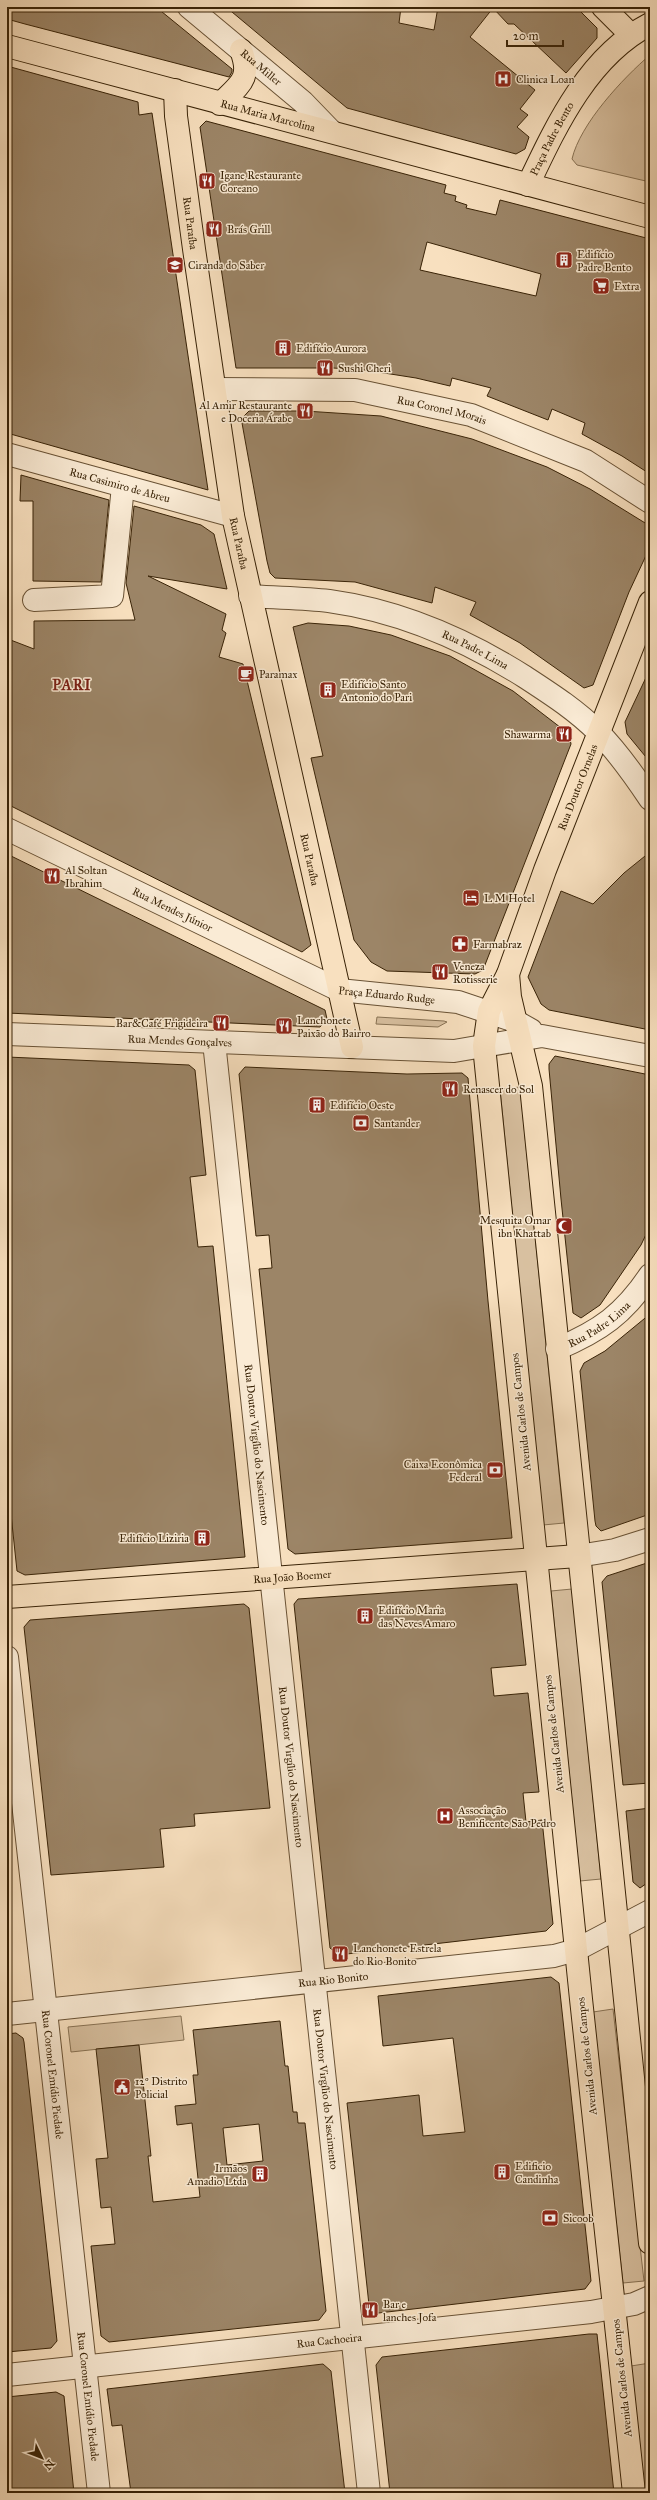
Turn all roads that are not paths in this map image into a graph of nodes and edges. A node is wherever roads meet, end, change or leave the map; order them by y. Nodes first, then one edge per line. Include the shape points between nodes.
1 (189, 7) edge
2 (603, 7) edge
3 (650, 24) edge
4 (630, 34) junction
5 (7, 46) edge
6 (240, 50) junction
7 (175, 90) junction
8 (220, 104) junction
9 (331, 131) junction
10 (528, 186) junction
11 (650, 217) edge
12 (215, 389) junction
13 (7, 454) edge
14 (123, 486) junction
15 (650, 502) edge
16 (233, 516) junction
17 (250, 596) junction
18 (34, 600) dead end
19 (650, 602) edge
20 (599, 732) junction
21 (650, 799) edge
22 (7, 829) edge
23 (508, 974) junction
24 (339, 990) junction
25 (489, 1011) junction
26 (518, 1030) junction
27 (7, 1034) edge
28 (214, 1042) junction
29 (484, 1046) junction
30 (352, 1047) junction
31 (650, 1056) edge
32 (650, 1275) edge
33 (557, 1349) junction
34 (650, 1539) edge
35 (578, 1556) junction
36 (536, 1559) junction
37 (271, 1578) junction
38 (7, 1597) edge
39 (7, 1657) edge
40 (650, 1911) edge
41 (617, 1929) junction
42 (576, 1950) junction
43 (314, 1982) junction
44 (45, 2010) junction
45 (7, 2014) edge
46 (650, 2243) edge
47 (650, 2297) edge
48 (614, 2309) junction
49 (352, 2337) junction
50 (85, 2365) junction
51 (7, 2374) edge
52 (99, 2493) edge
53 (369, 2493) edge
54 (634, 2493) edge

1 - 6 street, Rua Miller
2 - 4 main road
3 - 4 main road, Praça Padre Bento
4 - 10 main road, Praça Padre Bento via 581,89 564,114
5 - 7 main road, Rua Maria Marcolina
6 - 8 main road via 246,64 244,76
6 - 9 street, Rua Miller via 303,102
7 - 8 main road, Rua Maria Marcolina
7 - 12 main road, Rua Paraíba via 176,116
8 - 9 main road, Rua Maria Marcolina
9 - 10 main road, Rua Maria Marcolina
10 - 11 main road, Praça Padre Bento
12 - 15 street, Rua Coronel Morais via 355,390 471,414 586,461
12 - 16 main road, Rua Paraíba
13 - 14 street, Rua Casimiro de Abreu
14 - 16 street, Rua Casimiro de Abreu
14 - 18 street via 112,596
16 - 17 main road, Rua Paraíba
17 - 20 street, Rua Padre Lima via 329,601 398,616 437,629 487,653 553,694
17 - 24 main road, Rua Paraíba
19 - 20 main road, Rua Doutor Ornelas
20 - 21 street, Rua Padre Lima
20 - 23 main road, Rua Doutor Ornelas
22 - 24 street, Rua Mendes Júnior
23 - 25 main road, Rua Doutor Ornelas
23 - 26 main road, Rua Doutor Ornelas via 510,997
24 - 25 street, Praça Eduardo Rudge via 458,1002
24 - 30 main road, Praça Eduardo Rudge
25 - 26 street, Praça Eduardo Rudge
25 - 29 main road, Rua Doutor Ornelas
26 - 29 street
26 - 31 street
26 - 33 main road via 531,1086
27 - 28 street, Rua Mendes Gonçalves
28 - 30 street, Rua Mendes Gonçalves
28 - 37 street, Rua Doutor Virgílio do Nascimento
29 - 30 street via 454,1051
29 - 36 main road, Avenida Carlos de Campos
32 - 33 street, Rua Padre Lima via 632,1298 603,1327
33 - 35 main road
34 - 35 street via 616,1550
35 - 36 main road, Rua João Boemer
35 - 41 main road
36 - 37 main road, Rua João Boemer
36 - 42 main road, Avenida Carlos de Campos
37 - 38 main road, Rua João Boemer
37 - 43 street, Rua Doutor Virgílio do Nascimento
39 - 44 street, Rua Coronel Emídio Piedade
40 - 41 street, Rua Rio Bonito
41 - 42 street, Rua Rio Bonito
41 - 46 main road
42 - 43 street, Rua Rio Bonito via 554,1956
42 - 48 main road, Avenida Carlos de Campos
43 - 44 street, Rua Rio Bonito
43 - 49 street, Rua Doutor Virgílio do Nascimento
44 - 45 street, Rua Rio Bonito
44 - 50 street, Rua Coronel Emídio Piedade
47 - 48 street, Rua Cachoeira
48 - 49 street, Rua Cachoeira
48 - 54 main road, Avenida Carlos de Campos
49 - 50 street, Rua Cachoeira
49 - 53 street, Rua Doutor Virgílio do Nascimento
50 - 51 street, Rua Cachoeira
50 - 52 street, Rua Coronel Emídio Piedade

